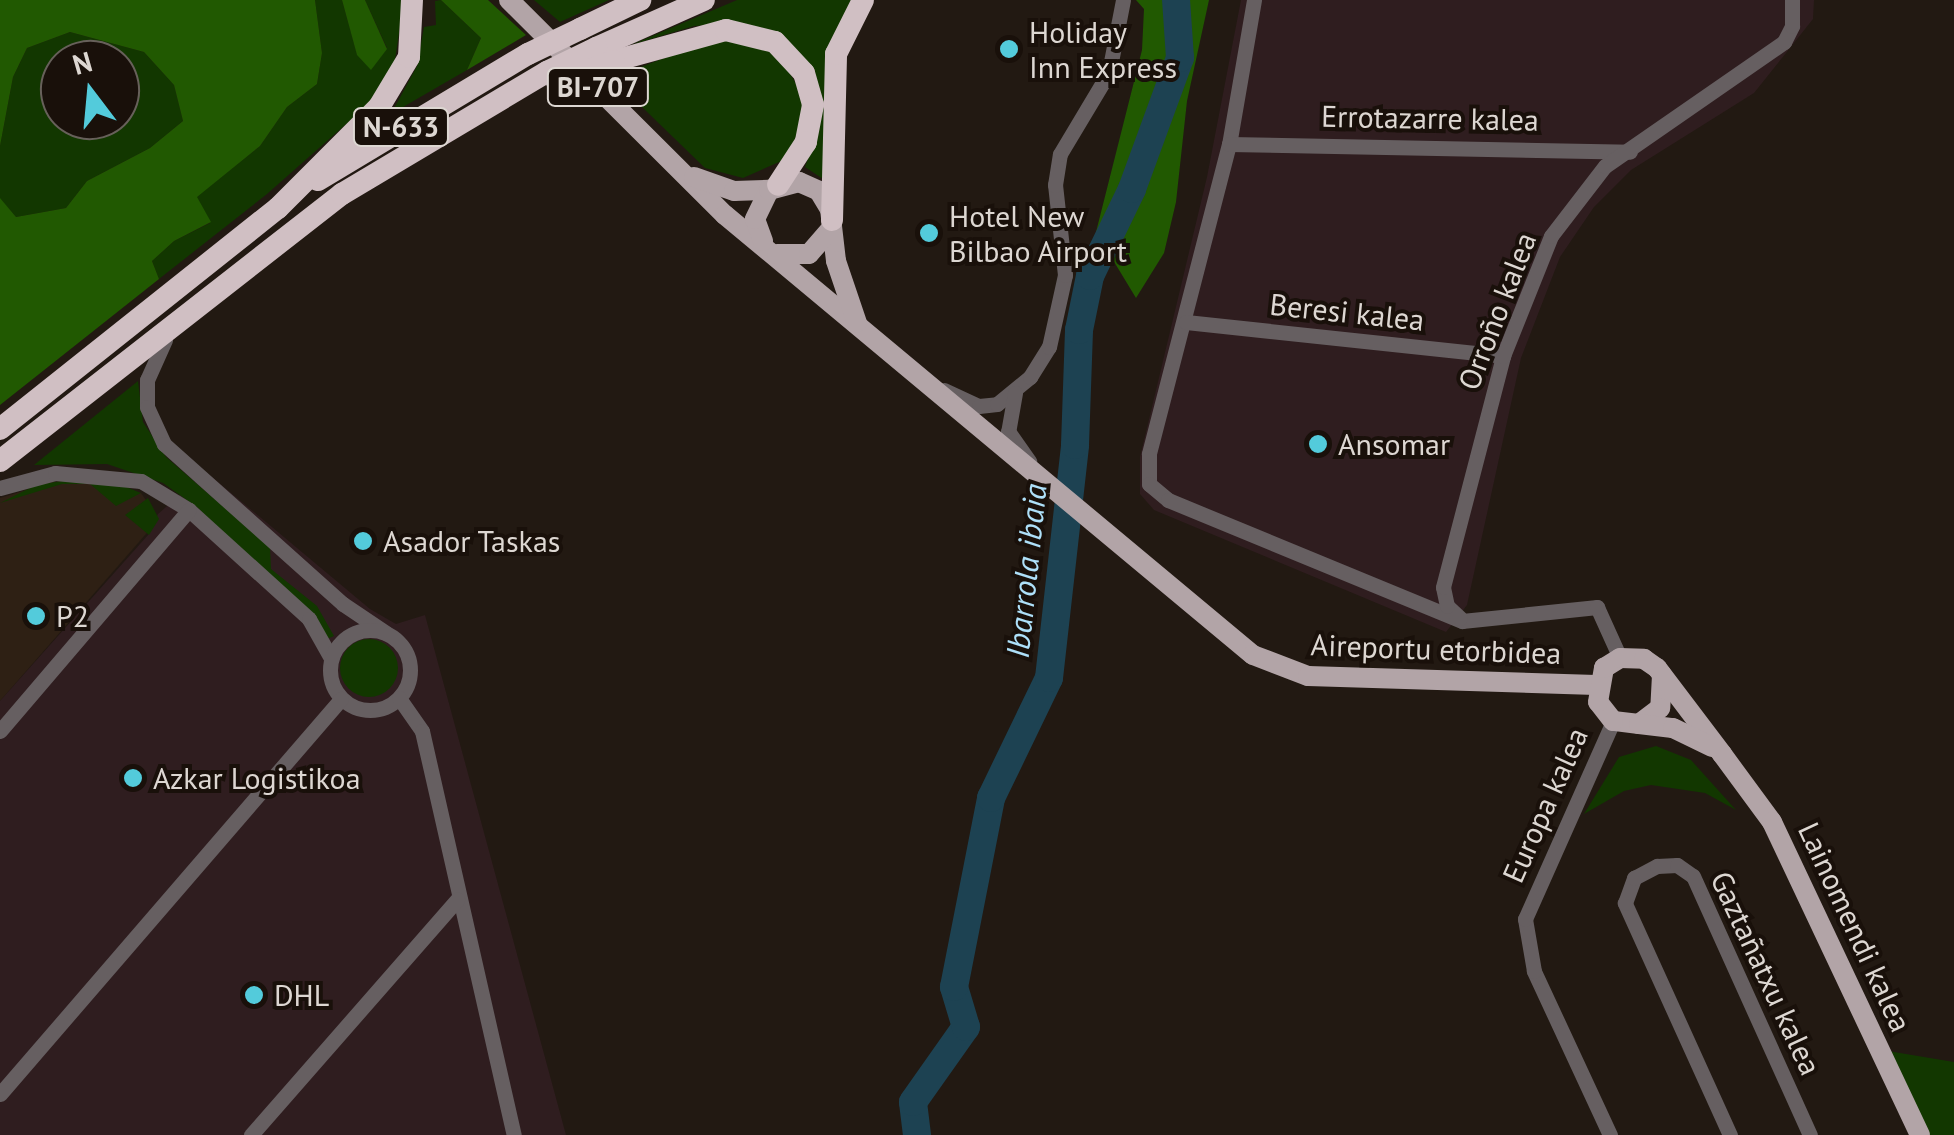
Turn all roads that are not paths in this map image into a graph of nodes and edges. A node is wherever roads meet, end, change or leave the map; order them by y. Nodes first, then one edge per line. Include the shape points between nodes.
1 (412, 0) edge
2 (509, 0) edge
3 (640, 0) edge
4 (704, 0) edge
5 (864, 0) edge
6 (1123, 0) edge
7 (1254, 0) edge
8 (1792, 0) edge
9 (605, 55) junction
10 (1229, 144) junction
11 (1630, 152) junction
12 (687, 174) junction
13 (774, 187) junction
14 (278, 208) junction
15 (831, 225) junction
16 (773, 250) junction
17 (185, 313) junction
18 (1186, 322) junction
19 (858, 325) junction
20 (1503, 356) junction
21 (926, 380) junction
22 (1014, 393) junction
23 (0, 430) edge
24 (0, 461) edge
25 (1044, 482) junction
26 (0, 488) edge
27 (189, 510) junction
28 (1462, 621) junction
29 (386, 633) junction
30 (331, 658) junction
31 (1620, 658) junction
32 (1662, 675) junction
33 (1596, 685) junction
34 (399, 698) junction
35 (342, 699) junction
36 (1613, 721) junction
37 (1640, 724) junction
38 (0, 730) edge
39 (1722, 754) junction
40 (457, 900) junction
41 (0, 1094) edge
42 (251, 1135) edge
43 (514, 1135) edge
44 (1610, 1135) edge
45 (1730, 1135) edge
46 (1810, 1135) edge
47 (1920, 1135) edge

1 - 14 highway via 414,28 398,82
2 - 12 main road, BI-707
3 - 14 highway, N-633, bridge via 528,54
4 - 9 highway, N-633
5 - 15 highway via 836,54
6 - 22 street via 1109,72 1060,154 1056,186 1065,275 1057,322 1049,347
7 - 10 street
8 - 11 street, Orroño kalea via 1784,42
9 - 13 highway via 726,30 775,42 804,73 814,123
9 - 17 highway, N-633, bridge via 403,153
10 - 11 street, Errotazarre kalea
10 - 18 street
11 - 20 street, Orroño kalea via 1605,166 1551,236
12 - 13 main road, BI-707 via 734,191
12 - 16 main road, BI-707
13 - 15 main road, BI-707 via 800,182 819,191
13 - 16 main road via 756,219
14 - 23 highway
15 - 16 main road via 809,254
15 - 19 main road, BI-707
16 - 19 main road, BI-707
17 - 24 highway
17 - 29 street via 156,352 147,380 153,427 184,466
18 - 20 street, Beresi kalea
18 - 28 street via 1147,466 1155,494
19 - 21 main road, Aireportu etorbidea / BI-707
20 - 28 street, Orroño kalea via 1443,587 1447,606
21 - 22 street via 978,406
21 - 25 main road, Aireportu etorbidea
22 - 25 street via 1008,431
25 - 33 main road, Aireportu etorbidea via 1222,633 1290,674
26 - 27 street via 54,473 90,472 141,481
27 - 30 street via 309,619
27 - 38 street
28 - 31 street via 1498,622 1583,603 1606,616
29 - 30 street via 355,633
29 - 34 street via 410,662
30 - 35 street via 330,680
31 - 32 main road via 1644,658
31 - 33 main road via 1604,668
32 - 37 main road via 1660,708
32 - 39 main road, Lainomendi kalea
33 - 36 main road via 1598,702
34 - 35 street via 364,710
34 - 40 street via 422,730
35 - 41 street
36 - 37 main road
36 - 44 street, Europa kalea via 1525,919 1534,971
37 - 39 main road, Lainomendi kalea via 1673,728
39 - 47 main road, Lainomendi kalea via 1772,822
40 - 42 street
40 - 43 street
45 - 46 street, Gaztañatxu kalea via 1625,903 1634,878 1656,866 1677,865 1700,887

